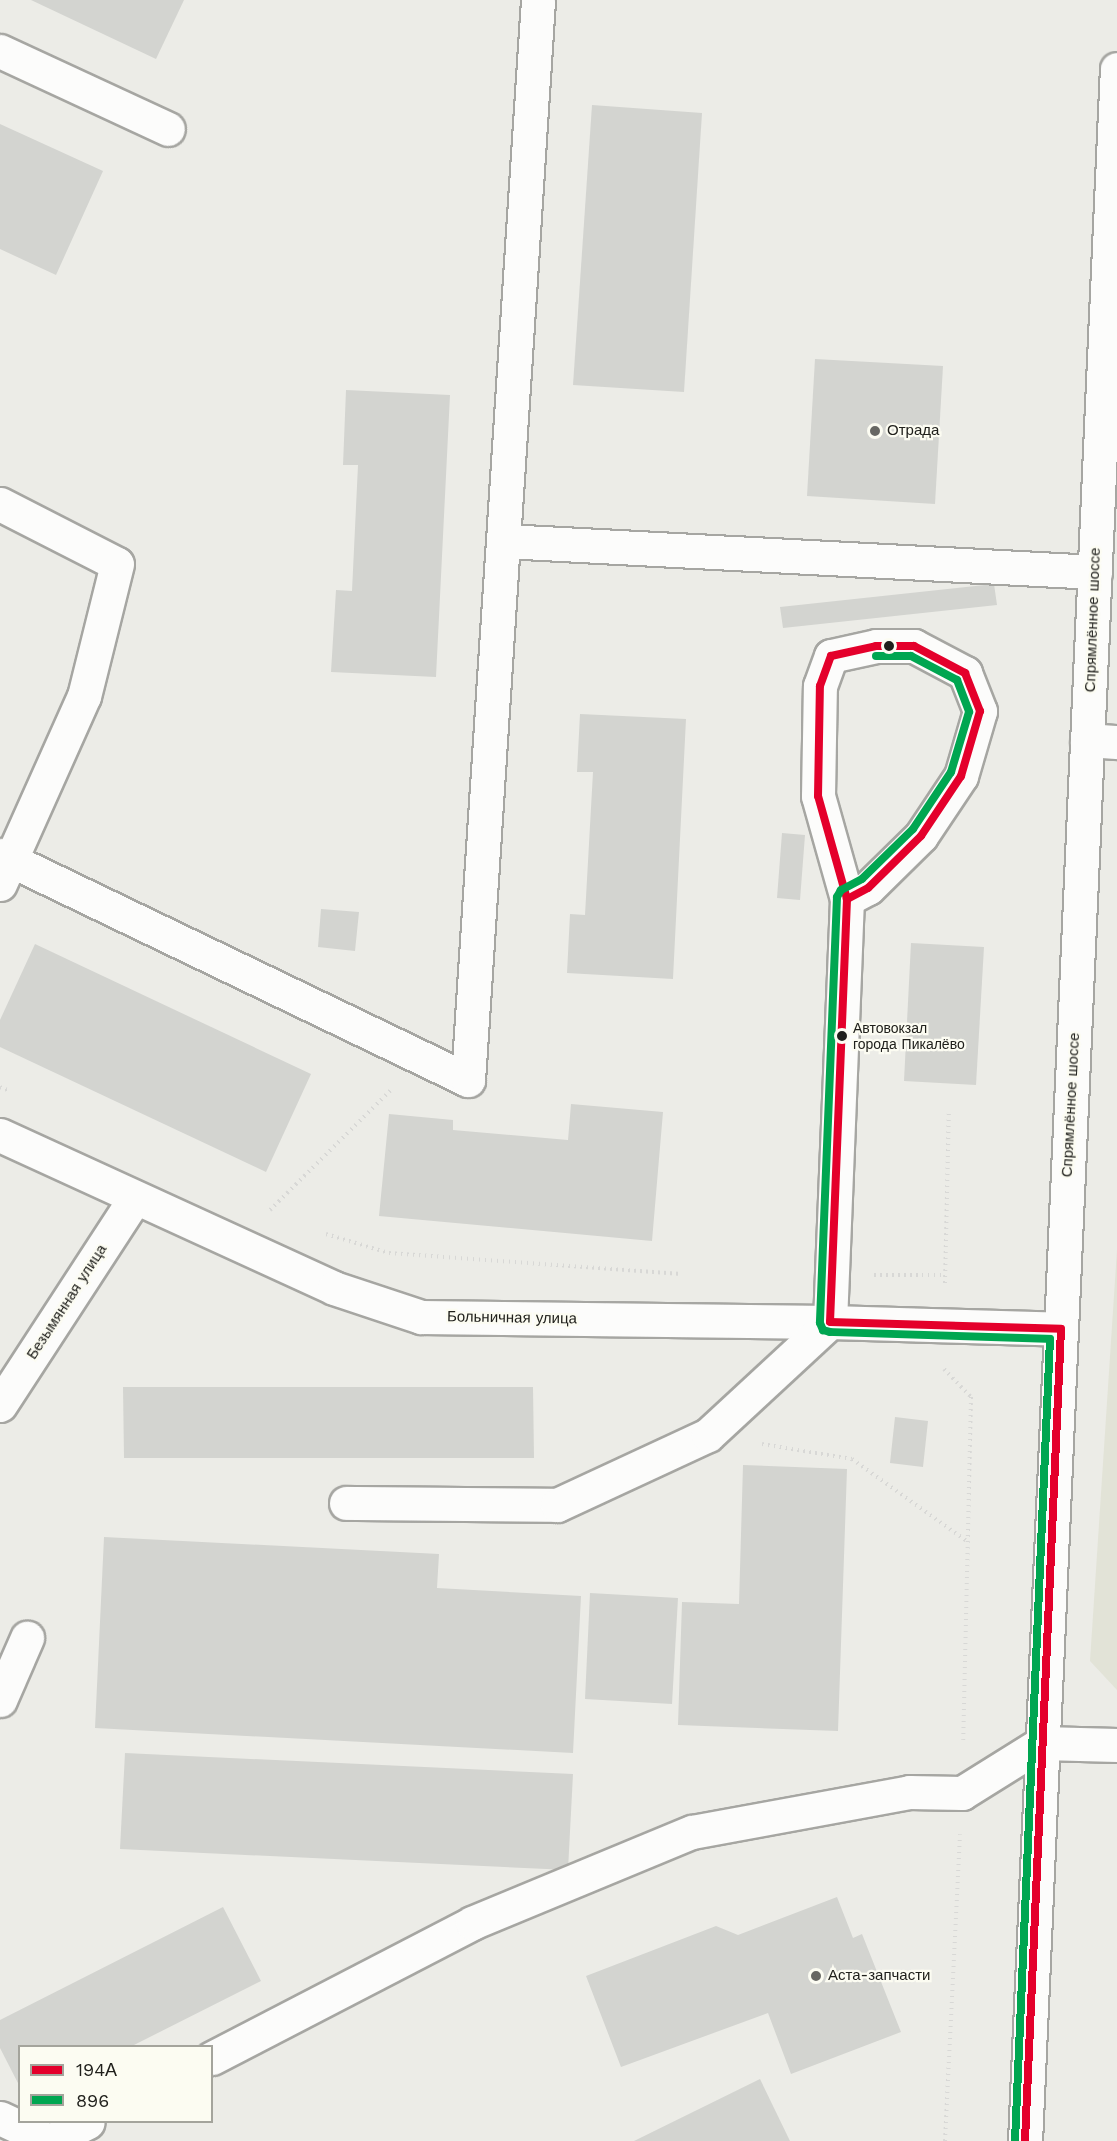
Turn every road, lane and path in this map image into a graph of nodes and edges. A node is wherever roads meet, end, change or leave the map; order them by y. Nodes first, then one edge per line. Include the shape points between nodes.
1 (538, 0) edge
2 (0, 51) edge
3 (1117, 69) edge
4 (168, 129) dead end
5 (1113, 256) edge
6 (0, 504) edge
7 (504, 541) junction
8 (1095, 573) junction
9 (1102, 741) edge
10 (4, 866) edge
11 (847, 899) junction
12 (424, 1059) junction
13 (0, 1087) edge
14 (11, 1092) dead end
15 (949, 1110) dead end
16 (0, 1135) edge
17 (135, 1198) junction
18 (259, 1205) dead end
19 (270, 1210) junction
20 (281, 1215) dead end
21 (323, 1233) dead end
22 (683, 1274) dead end
23 (832, 1275) junction
24 (945, 1275) junction
25 (830, 1322) junction
26 (945, 1325) junction
27 (1061, 1329) junction
28 (0, 1405) edge
29 (708, 1435) junction
30 (346, 1503) dead end
31 (968, 1542) junction
32 (27, 1638) dead end
33 (0, 1700) edge
34 (1042, 1743) junction
35 (1117, 1745) edge
36 (962, 1793) junction
37 (213, 2057) edge
38 (0, 2118) edge
39 (84, 2123) edge
40 (49, 2141) edge
41 (945, 2141) edge
42 (1025, 2141) edge

1 - 7 main road
2 - 4 main road
3 - 5 main road, Спрямлённое шоссе
5 - 8 main road, Спрямлённое шоссе
6 - 10 main road via 117,564 84,696
7 - 8 main road
7 - 12 main road via 468,1080
8 - 9 main road, Спрямлённое шоссе
9 - 27 main road, Спрямлённое шоссе
10 - 12 main road
11 - 11 main road via 868,888 921,836 961,776 980,711 965,672 914,646 876,646 831,656 820,686 818,796
11 - 23 main road
12 - 19 path
13 - 14 path
15 - 24 path
16 - 17 main road, Больничная улица
17 - 25 main road, Больничная улица via 334,1288 421,1317
17 - 28 main road, Безымянная улица
18 - 19 path
19 - 20 path
21 - 22 path via 389,1254
23 - 24 path
23 - 25 main road
24 - 26 path
25 - 26 main road, Больничная улица
25 - 29 main road
26 - 27 main road, Больничная улица
26 - 31 path via 939,1363 971,1397
27 - 34 main road, Спрямлённое шоссе
29 - 30 main road via 556,1505
29 - 31 path via 852,1459
31 - 36 path
32 - 33 main road
34 - 35 main road
34 - 36 main road
34 - 42 main road, Спрямлённое шоссе
36 - 37 main road via 909,1792 692,1832 472,1923
36 - 41 path
38 - 40 main road
39 - 40 main road

